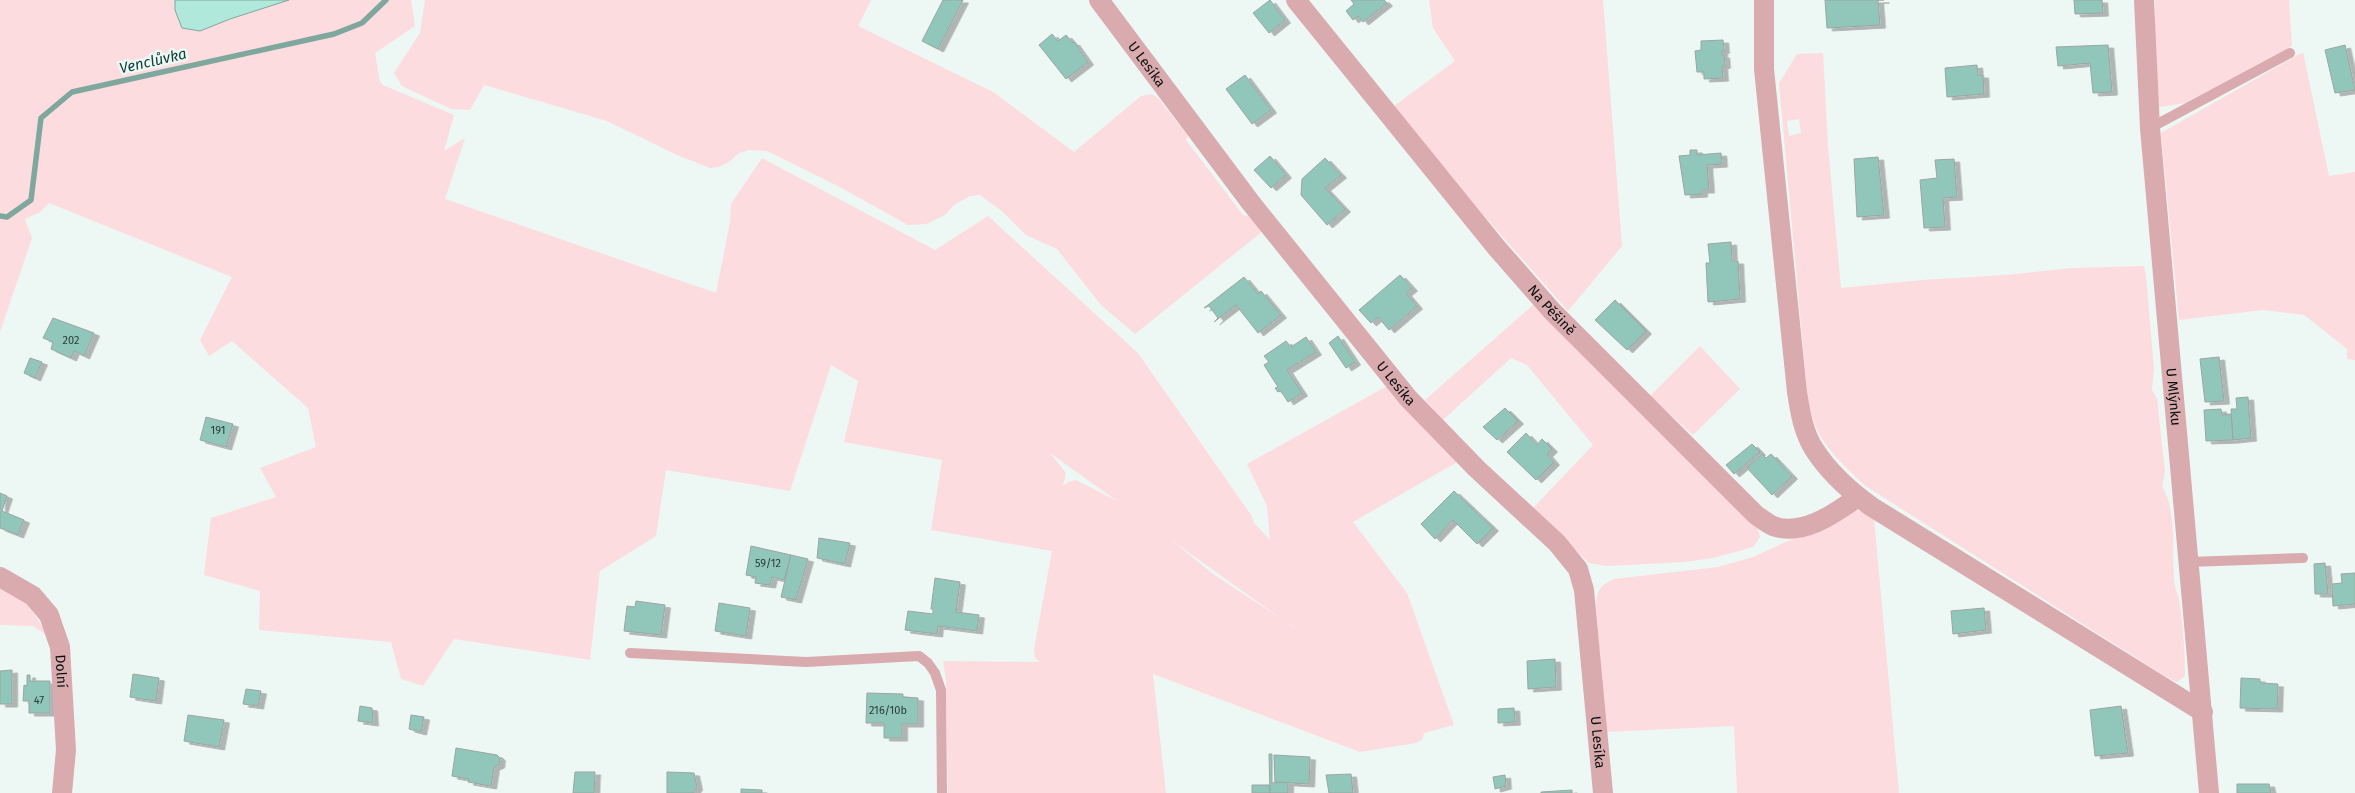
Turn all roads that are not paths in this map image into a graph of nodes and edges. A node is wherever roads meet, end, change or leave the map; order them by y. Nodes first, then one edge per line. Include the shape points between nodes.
1 (1099, 0) edge
2 (1296, 0) edge
3 (1764, 0) edge
4 (2144, 0) edge
5 (2290, 54) dead end
6 (2150, 128) junction
7 (1858, 497) junction
8 (2303, 558) dead end
9 (2189, 562) junction
10 (0, 577) edge
11 (630, 653) dead end
12 (2203, 712) junction
13 (62, 793) edge
14 (942, 793) edge
15 (1603, 793) edge
16 (2209, 793) edge

1 - 15 street, U Lesíka via 1251,203 1408,398 1557,543 1578,569 1584,590
2 - 7 street, Na Pěšině via 1546,304 1756,516 1773,526 1806,527
3 - 7 street via 1764,69 1802,421 1813,448
4 - 6 street, U Mlýnku
5 - 6 lane
6 - 9 street, U Mlýnku
7 - 12 street
8 - 9 lane
9 - 12 street, U Mlýnku
10 - 13 street, Dolní via 33,596 49,615 60,647 66,750
11 - 14 lane via 806,662 919,656 935,673 941,690
12 - 16 street, U Mlýnku

